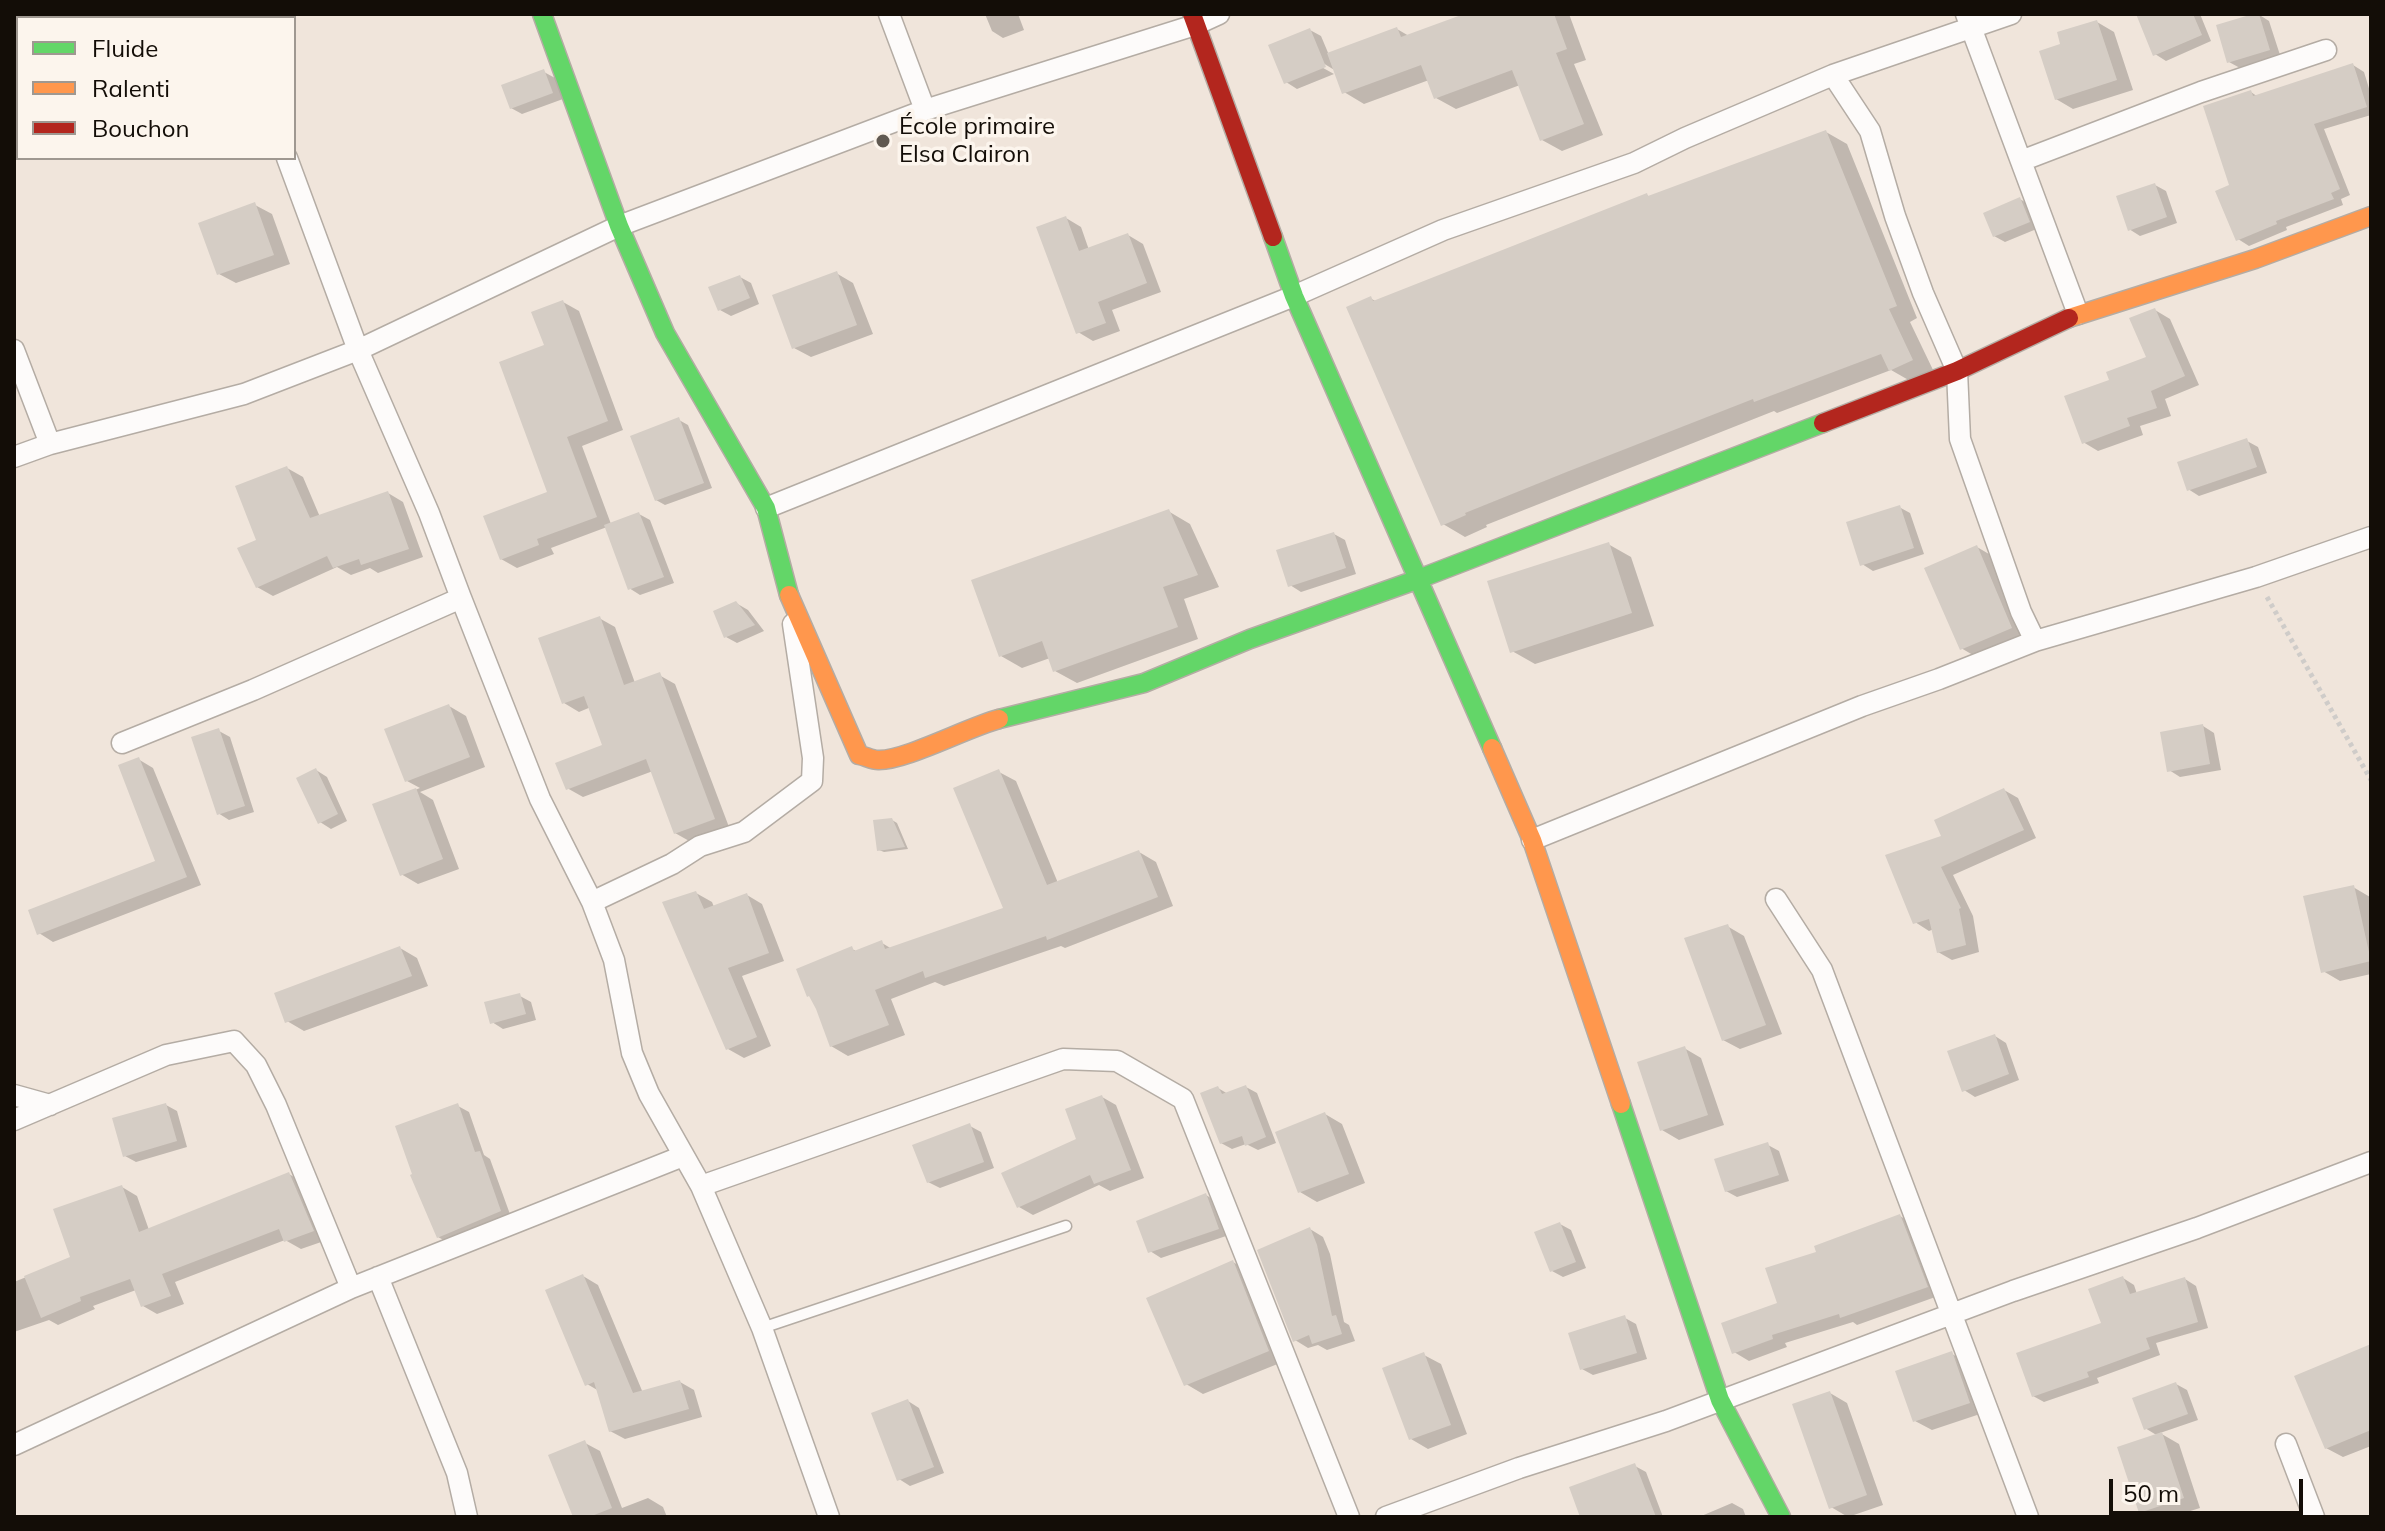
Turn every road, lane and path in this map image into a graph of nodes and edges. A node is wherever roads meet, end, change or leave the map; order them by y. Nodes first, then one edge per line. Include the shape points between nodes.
1 (542, 14) edge
2 (889, 14) edge
3 (1219, 14) edge
4 (2011, 14) edge
5 (1194, 19) edge
6 (1969, 22) edge
7 (2326, 50) dead end
8 (1833, 75) junction
9 (925, 110) junction
10 (288, 160) edge
11 (2021, 161) junction
12 (2371, 216) edge
13 (619, 226) junction
14 (1294, 296) junction
15 (2078, 314) junction
16 (14, 350) edge
17 (358, 350) junction
18 (1957, 371) junction
19 (50, 444) junction
20 (14, 457) edge
21 (766, 508) junction
22 (2371, 537) edge
23 (2256, 577) junction
24 (1416, 580) junction
25 (789, 597) junction
26 (461, 598) junction
27 (2035, 641) junction
28 (122, 743) dead end
29 (2371, 780) edge
30 (1532, 840) junction
31 (1776, 899) dead end
32 (592, 902) junction
33 (14, 1095) edge
34 (50, 1105) junction
35 (14, 1120) edge
36 (683, 1156) junction
37 (2371, 1162) edge
38 (701, 1186) junction
39 (1066, 1226) dead end
40 (378, 1277) junction
41 (351, 1288) junction
42 (1951, 1315) junction
43 (762, 1328) junction
44 (1720, 1400) junction
45 (2286, 1444) dead end
46 (14, 1445) edge
47 (467, 1517) edge
48 (829, 1517) edge
49 (1349, 1517) edge
50 (1386, 1517) edge
51 (1781, 1517) edge
52 (2028, 1517) edge
53 (2314, 1517) edge

1 - 13 street
2 - 9 street
3 - 5 street
4 - 6 street
5 - 9 street
5 - 14 street
6 - 8 street
6 - 11 street
7 - 11 street
8 - 14 street via 1634,163 1443,230
8 - 18 street via 1870,131 1913,267
9 - 13 street
10 - 17 street
11 - 15 street
12 - 15 street
13 - 17 street
13 - 21 street via 665,333
14 - 21 street
14 - 24 street
15 - 18 street
16 - 19 street
17 - 19 street via 244,394
17 - 26 street
18 - 24 street
18 - 27 street via 1960,439
19 - 20 street
21 - 25 street
22 - 23 street
23 - 27 street
23 - 29 path
24 - 25 street via 1144,683 977,725 878,760 859,755
24 - 30 street
25 - 32 street via 812,781 744,832 700,846
26 - 28 street
26 - 32 street via 540,799
27 - 30 street
30 - 44 street
31 - 42 street via 1822,970
32 - 36 street via 614,960 632,1053
33 - 34 street
34 - 35 street
34 - 41 street via 166,1055 234,1041 256,1065 276,1105
36 - 38 street
36 - 40 street
37 - 42 street
38 - 43 street
38 - 49 street via 1063,1059 1117,1061 1183,1099
39 - 43 lane
40 - 41 street
40 - 47 street via 457,1473
41 - 46 street
42 - 44 street
42 - 52 street
43 - 48 street
44 - 50 street
44 - 51 street
45 - 53 street

